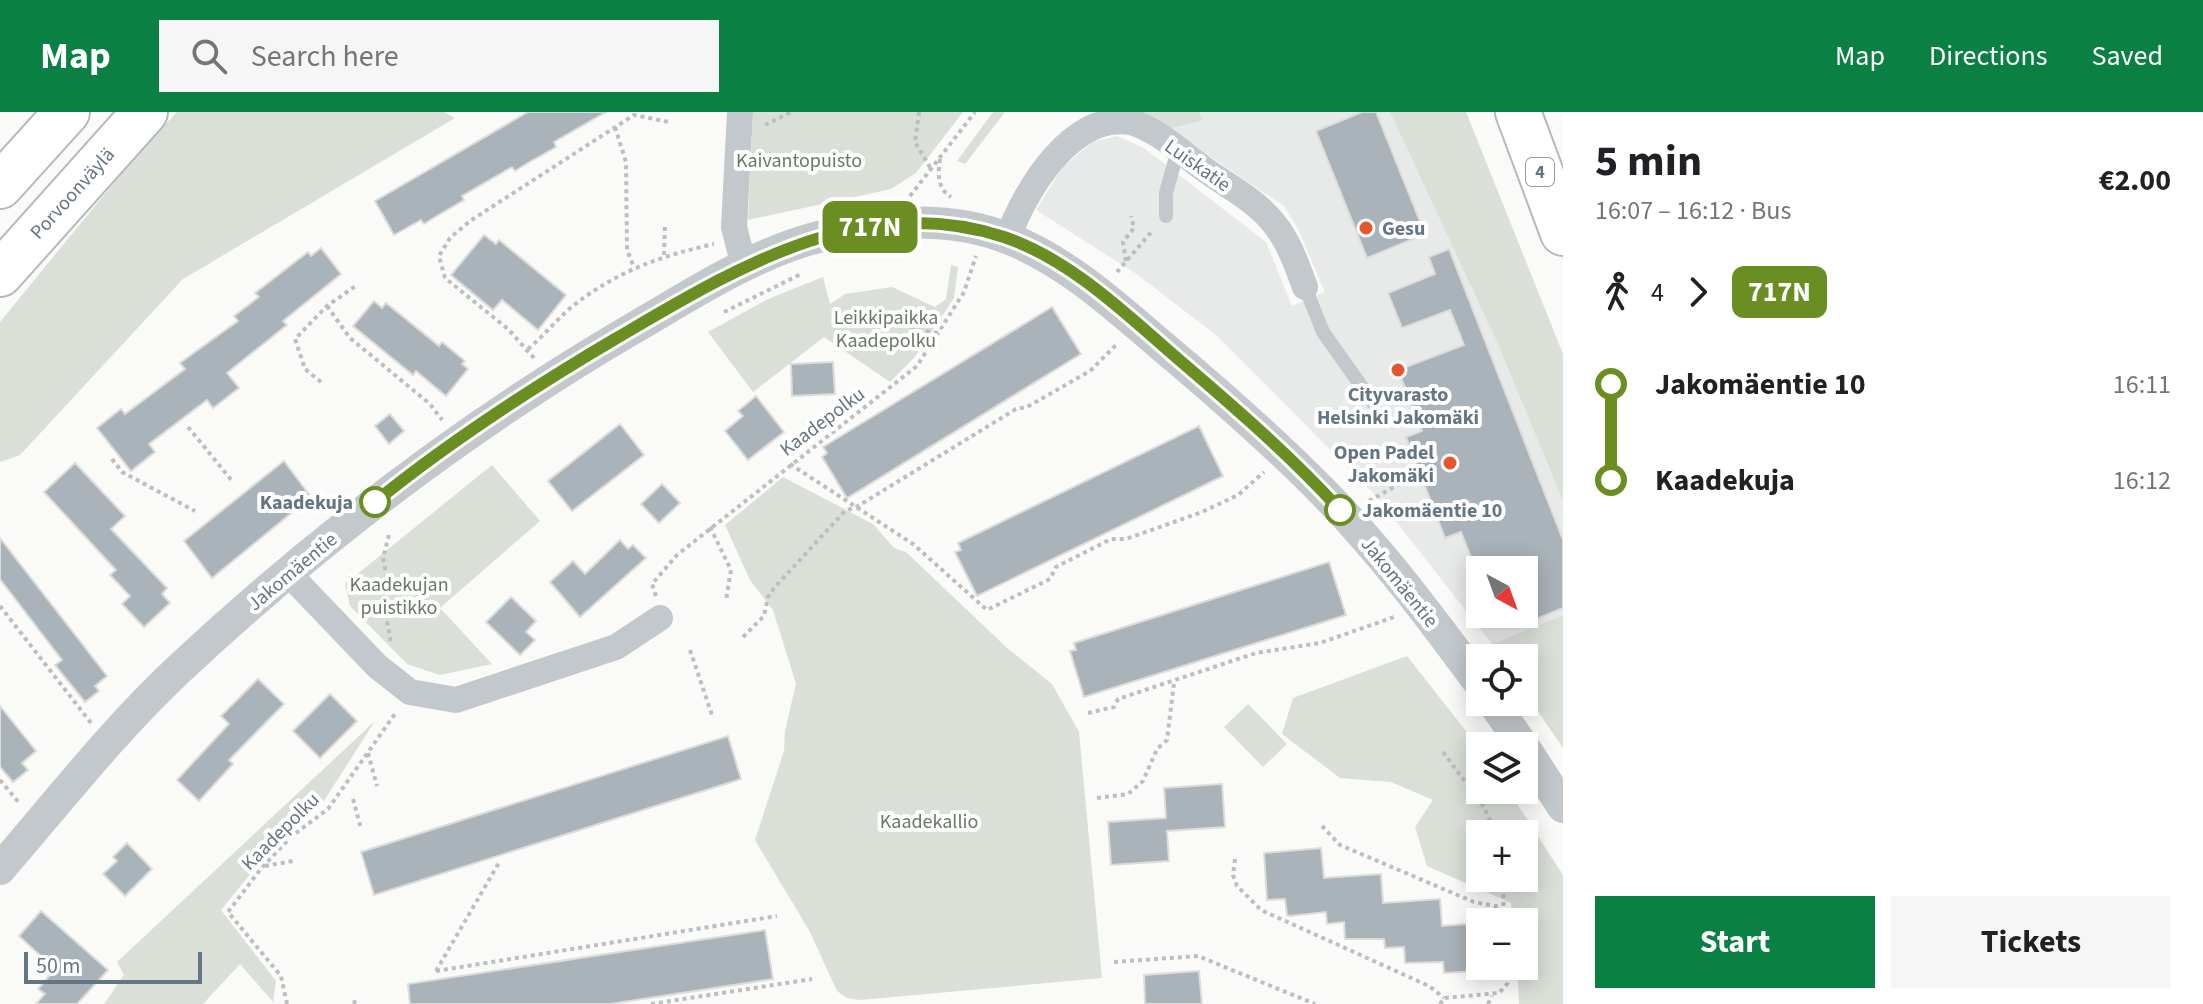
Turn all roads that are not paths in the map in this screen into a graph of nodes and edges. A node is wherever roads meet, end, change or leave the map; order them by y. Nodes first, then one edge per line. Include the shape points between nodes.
1 (67, 112) edge
2 (145, 112) edge
3 (740, 112) edge
4 (1518, 112) edge
5 (1178, 150) junction
6 (0, 186) edge
7 (1166, 216) dead end
8 (1563, 233) edge
9 (1008, 238) junction
10 (744, 266) junction
11 (0, 274) edge
12 (1305, 287) joint
13 (1374, 404) dead end
14 (288, 573) junction
15 (660, 618) dead end
16 (1466, 665) edge
17 (1538, 768) edge
18 (1563, 807) edge
19 (0, 869) edge

1 - 6 highway
2 - 11 highway, Porvoonväylä
3 - 10 street via 734,227
4 - 8 highway, 4
5 - 7 lane via 1166,193
5 - 9 street, Luiskatie via 1131,122 1086,127 1053,157 1017,212
5 - 12 street, Luiskatie via 1270,219 1291,251
9 - 10 street, Jakomäentie via 952,225 884,225 791,246
9 - 16 street, Jakomäentie via 1079,278 1282,453 1421,604
10 - 14 street, Jakomäentie via 548,380 405,478
12 - 13 lane via 1323,332
14 - 15 street via 377,666 410,692 456,700 616,647
14 - 19 street, Jakomäentie via 137,711
17 - 18 street

